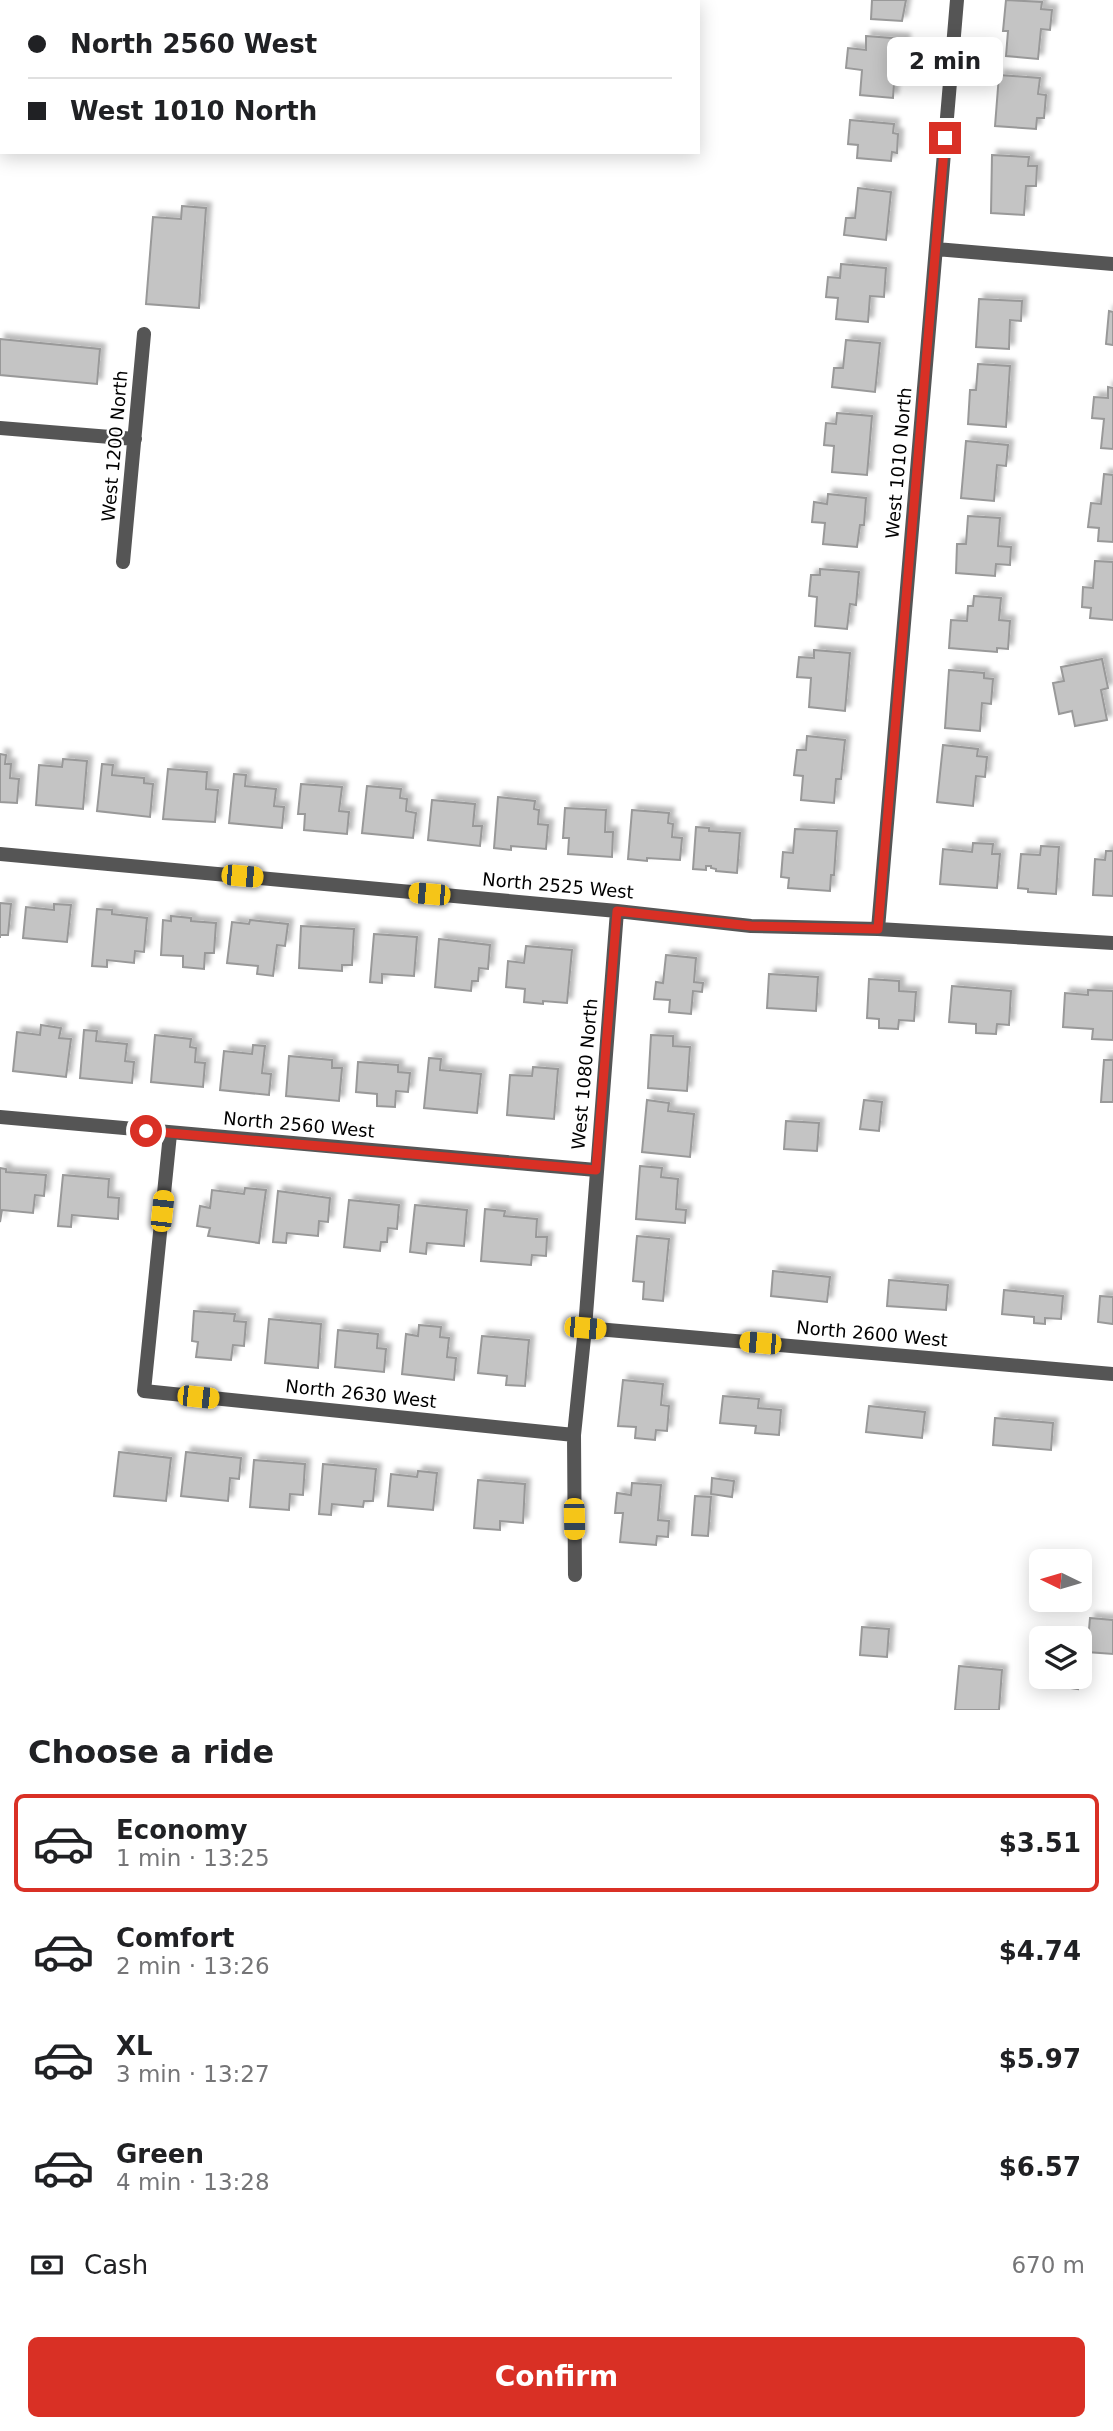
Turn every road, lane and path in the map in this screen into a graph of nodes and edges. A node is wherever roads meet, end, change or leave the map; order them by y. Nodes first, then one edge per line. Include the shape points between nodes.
1 (957, 0) edge
2 (936, 248) junction
3 (1113, 264) edge
4 (144, 334) dead end
5 (0, 428) edge
6 (135, 439) junction
7 (123, 562) dead end
8 (0, 854) edge
9 (617, 911) junction
10 (878, 929) junction
11 (1113, 943) edge
12 (0, 1117) edge
13 (170, 1134) junction
14 (596, 1170) junction
15 (585, 1328) junction
16 (1113, 1374) edge
17 (574, 1436) junction
18 (575, 1575) dead end

1 - 2 street, West 1010 North
2 - 3 street
2 - 10 street, West 1010 North
4 - 6 street, West 1200 North
5 - 6 street
6 - 7 street, West 1200 North
8 - 9 street, North 2525 West
9 - 10 street, North 2525 West via 751,926
9 - 14 street, West 1080 North
10 - 11 street, North 2525 West
12 - 13 street, North 2560 West
13 - 14 street, North 2560 West
13 - 17 street, North 2630 West via 144,1391
14 - 15 street, West 1080 North
15 - 16 street, North 2600 West
15 - 17 street, West 1080 North
17 - 18 street, West 1080 North

